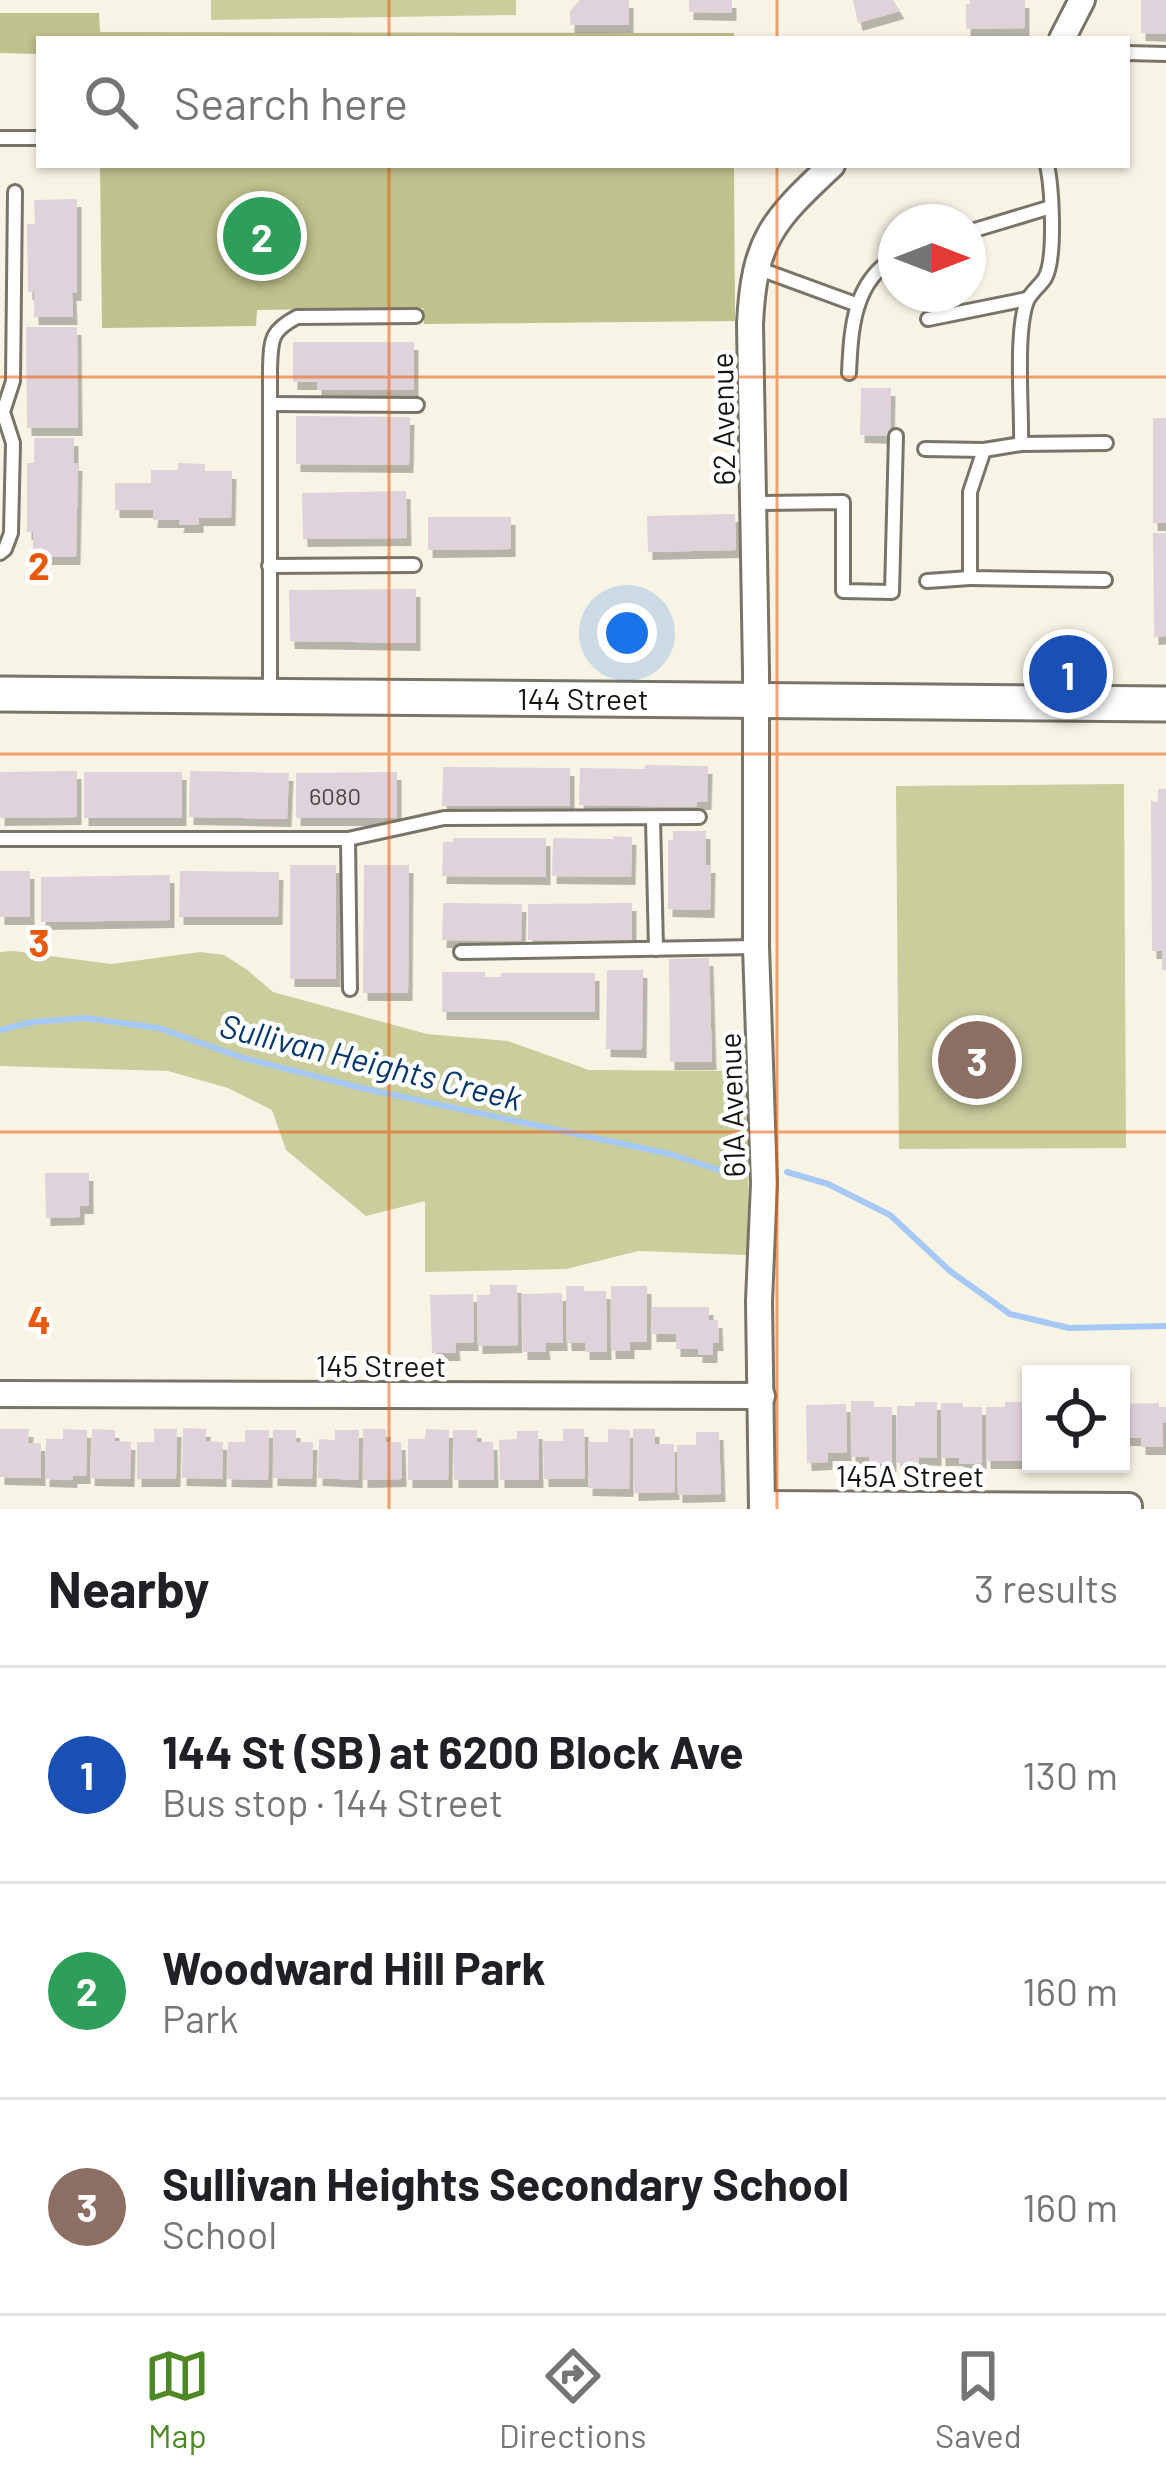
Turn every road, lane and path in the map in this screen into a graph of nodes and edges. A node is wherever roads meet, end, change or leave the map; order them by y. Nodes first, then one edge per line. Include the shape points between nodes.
1 (1082, 0) edge
2 (1066, 36) edge
3 (1130, 53) edge
4 (1166, 54) edge
5 (0, 138) edge
6 (36, 138) edge
7 (829, 168) edge
8 (1048, 168) edge
9 (15, 192) dead end
10 (1051, 207) junction
11 (986, 227) edge
12 (756, 267) junction
13 (878, 271) edge
14 (1028, 299) junction
15 (858, 304) junction
16 (416, 316) dead end
17 (928, 319) dead end
18 (849, 374) dead end
19 (270, 404) junction
20 (417, 405) dead end
21 (2, 412) edge
22 (896, 436) dead end
23 (1106, 443) dead end
24 (1021, 444) junction
25 (925, 449) dead end
26 (983, 450) junction
27 (753, 503) junction
28 (0, 553) edge
29 (414, 565) dead end
30 (269, 566) junction
31 (970, 578) junction
32 (1105, 580) dead end
33 (927, 581) dead end
34 (0, 694) edge
35 (270, 696) junction
36 (755, 699) junction
37 (1166, 704) edge
38 (699, 817) dead end
39 (653, 819) junction
40 (0, 839) edge
41 (348, 839) junction
42 (756, 947) junction
43 (656, 949) junction
44 (461, 952) dead end
45 (350, 989) dead end
46 (0, 1394) edge
47 (762, 1396) junction
48 (762, 1507) edge
49 (1129, 1507) edge

1 - 2 street
3 - 4 lane
5 - 6 lane
7 - 12 street, 62 Avenue via 773,226
8 - 10 lane
9 - 21 lane via 13,381
10 - 11 lane
10 - 14 lane via 1047,275
12 - 15 lane
12 - 27 street, 62 Avenue
13 - 15 lane
14 - 17 lane
14 - 24 lane
15 - 18 lane
16 - 19 lane via 297,317 280,325
19 - 20 lane
19 - 30 lane
21 - 28 lane via 13,443 11,533
22 - 27 lane via 892,592 843,591 843,502
23 - 24 lane
24 - 26 lane
25 - 26 lane
26 - 31 lane via 970,492
27 - 36 street, 62 Avenue
29 - 30 lane
30 - 35 lane
31 - 32 lane
31 - 33 lane
34 - 35 main road, 144 Street
35 - 36 main road, 144 Street
36 - 37 main road, 144 Street
36 - 42 street, 61A Avenue
38 - 39 lane
39 - 41 lane via 444,818
39 - 43 lane
40 - 41 lane
41 - 45 lane
42 - 43 lane
42 - 47 street, 61A Avenue
43 - 44 lane
46 - 47 street, 145 Street
47 - 48 street, 61A Avenue
48 - 49 street, 145A Street

